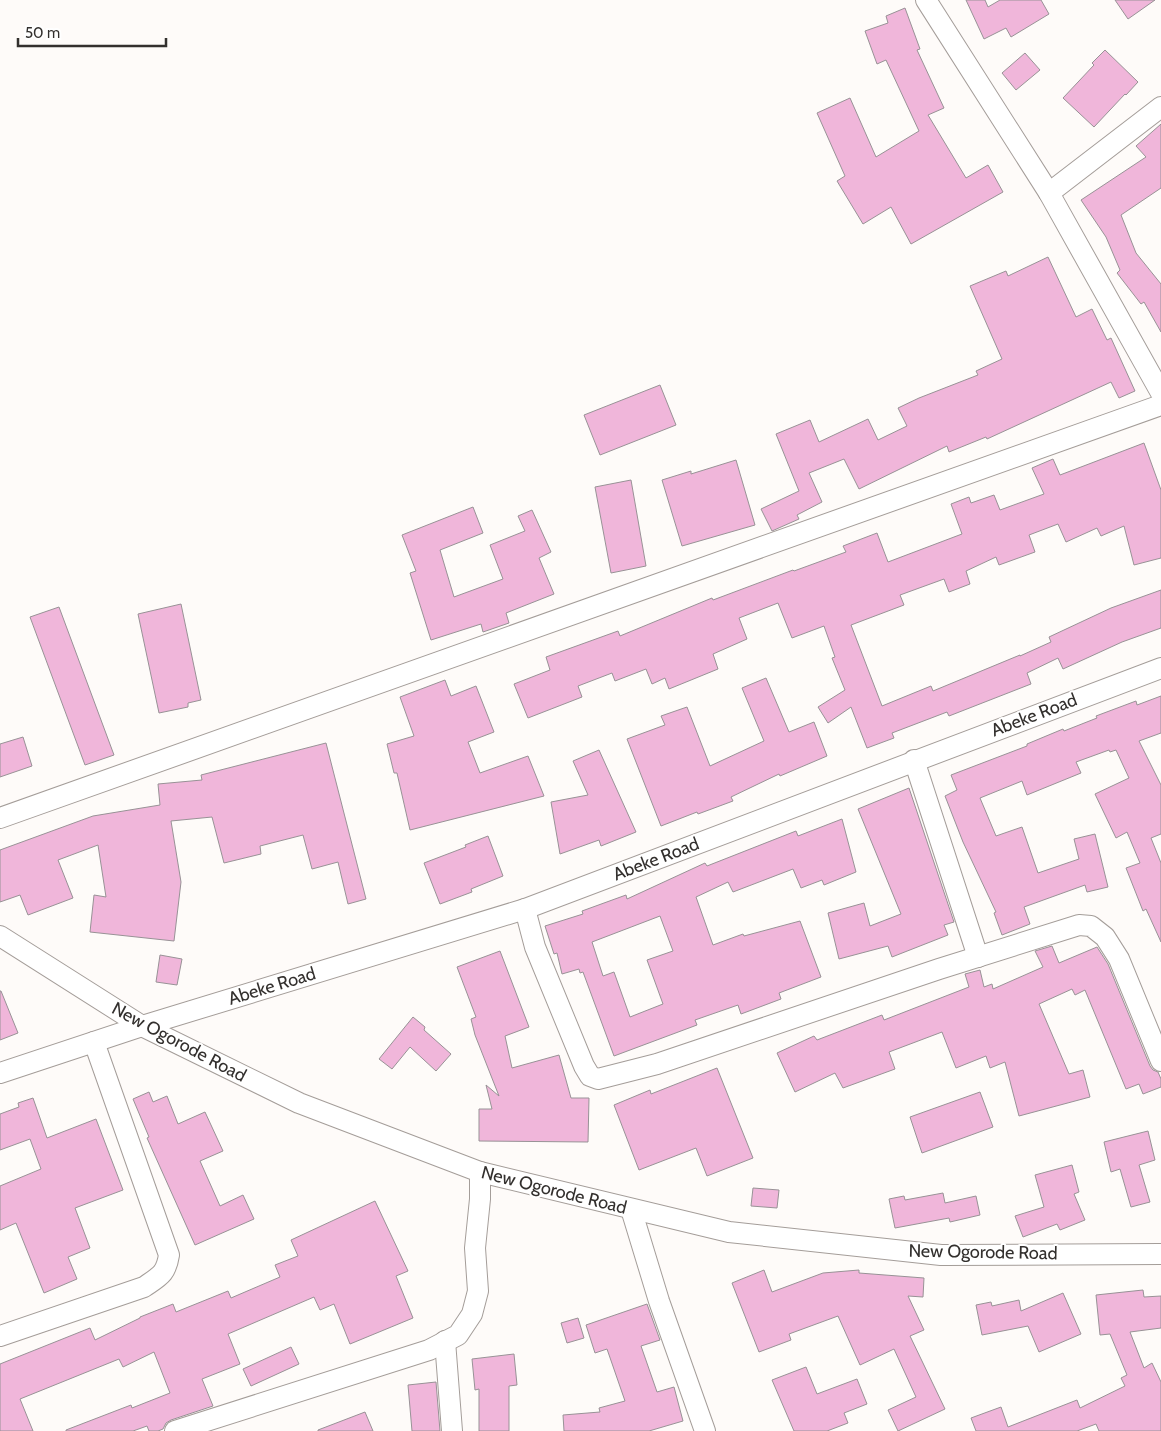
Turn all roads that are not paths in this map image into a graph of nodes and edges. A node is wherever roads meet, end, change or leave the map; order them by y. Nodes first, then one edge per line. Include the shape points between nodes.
1 (926, 0) edge
2 (1161, 106) edge
3 (1049, 193) junction
4 (1161, 392) edge
5 (1161, 404) edge
6 (1161, 668) edge
7 (914, 760) junction
8 (0, 818) edge
9 (526, 909) junction
10 (0, 936) edge
11 (978, 957) junction
12 (142, 1026) junction
13 (94, 1042) junction
14 (1161, 1061) edge
15 (0, 1073) edge
16 (480, 1172) junction
17 (631, 1209) junction
18 (1161, 1254) edge
19 (0, 1336) edge
20 (445, 1341) junction
21 (175, 1431) edge
22 (452, 1431) edge
23 (706, 1431) edge

1 - 3 street
2 - 3 street
3 - 4 street
5 - 8 street
6 - 7 street, Abeke Road
7 - 9 street, Abeke Road
7 - 11 street
9 - 11 street via 535,947 584,1066 590,1076 598,1079 657,1064
9 - 12 street, Abeke Road
10 - 12 street, New Ogorode Road
11 - 14 street via 1079,925 1090,926 1105,937 1119,959
12 - 13 street, Abeke Road
12 - 16 street, New Ogorode Road via 299,1103
13 - 15 street, Abeke Road
13 - 19 street via 169,1254 166,1268 144,1286
16 - 17 street, New Ogorode Road
16 - 20 street via 475,1248 478,1291 472,1314 458,1335
17 - 18 street, New Ogorode Road via 729,1232 941,1255
17 - 23 street via 659,1301
20 - 21 street via 429,1350
20 - 22 street

